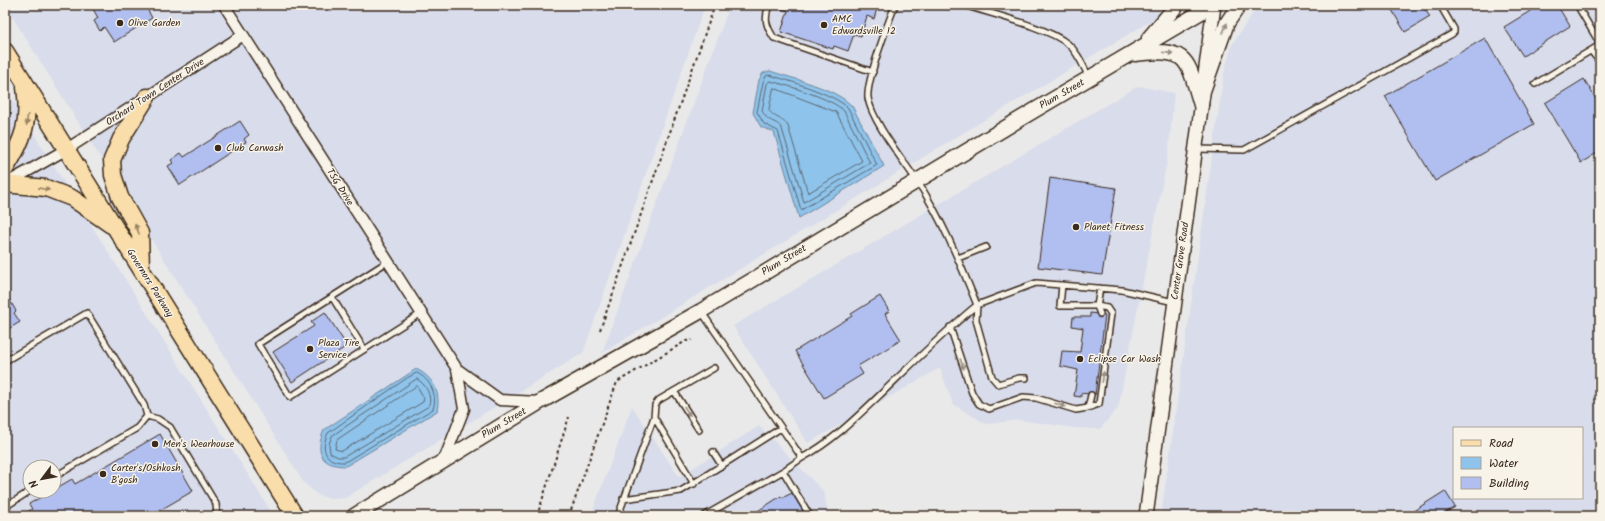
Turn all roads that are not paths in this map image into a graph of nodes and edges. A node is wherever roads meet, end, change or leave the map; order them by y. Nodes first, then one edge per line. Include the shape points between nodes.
1 (224, 5) edge
2 (769, 5) edge
3 (895, 5) edge
4 (964, 5) edge
5 (1177, 5) edge
6 (1214, 5) edge
7 (1239, 5) edge
8 (1440, 5) edge
9 (1577, 5) edge
10 (243, 35) junction
11 (1600, 44) edge
12 (5, 51) edge
13 (1591, 51) junction
14 (1135, 52) junction
15 (1600, 62) edge
16 (873, 72) junction
17 (1090, 78) junction
18 (24, 81) junction
19 (1535, 84) dead end
20 (147, 97) junction
21 (1202, 98) junction
22 (67, 148) junction
23 (1196, 149) junction
24 (5, 169) edge
25 (916, 180) junction
26 (5, 184) edge
27 (116, 229) junction
28 (986, 247) dead end
29 (958, 258) junction
30 (387, 262) junction
31 (141, 268) junction
32 (1062, 285) junction
33 (1100, 288) junction
34 (332, 297) junction
35 (1175, 302) junction
36 (977, 305) junction
37 (1097, 306) junction
38 (701, 311) junction
39 (420, 314) junction
40 (1100, 314) dead end
41 (950, 327) junction
42 (364, 350) junction
43 (5, 361) edge
44 (714, 368) dead end
45 (457, 369) junction
46 (1026, 378) dead end
47 (674, 391) junction
48 (1090, 395) dead end
49 (540, 402) junction
50 (1088, 408) junction
51 (147, 416) junction
52 (654, 417) junction
53 (781, 428) junction
54 (699, 430) dead end
55 (713, 452) dead end
56 (802, 458) junction
57 (444, 460) junction
58 (722, 466) junction
59 (783, 471) junction
60 (62, 472) edge
61 (694, 484) junction
62 (22, 496) edge
63 (623, 499) junction
64 (5, 507) edge
65 (217, 516) edge
66 (295, 516) edge
67 (354, 516) edge
68 (618, 516) edge
69 (704, 516) edge
70 (810, 516) edge
71 (1146, 516) edge

1 - 10 street, TSG Drive
2 - 16 lane via 765,18 768,30 774,38
3 - 16 lane
4 - 17 lane via 1048,32 1068,44 1079,57
5 - 14 main road
6 - 14 main road, Plum Street
6 - 21 street, Center Grove Road
21 -> 7 main road via 1227,23
8 - 23 lane via 1454,29 1452,34 1244,150
9 - 11 lane
10 - 20 street, Orchard Town Center Drive
10 - 30 street, TSG Drive
11 - 13 lane
12 - 18 main road, Governors Parkway
13 - 15 lane
13 - 19 lane
14 - 17 main road, Plum Street
14 -> 21 main road via 1168,52 1178,55 1185,61
16 - 25 lane via 868,97 872,114
17 - 25 main road, Plum Street
18 - 22 main road, Governors Parkway
18 -> 24 main road via 28,107 26,127 18,149
20 - 22 street, Orchard Town Center Drive
31 -> 20 main road via 140,233 120,197 113,175 112,160 121,138
21 - 23 street, Center Grove Road
22 - 26 street, Orchard Town Center Drive
22 - 27 main road, Governors Parkway
23 - 35 street, Center Grove Road
25 - 29 lane
25 - 38 main road, Plum Street
26 -> 27 main road via 46,188 72,198
27 - 31 main road, Governors Parkway
28 - 29 lane
29 - 36 lane
30 - 34 lane
30 - 39 street, TSG Drive
31 - 66 main road, Governors Parkway
32 - 33 lane
32 - 36 lane via 1036,283
32 - 37 lane via 1060,306
33 - 35 lane via 1122,290
33 - 37 lane
34 - 42 lane
34 - 42 lane via 258,344 270,364 290,397
35 - 71 street, Center Grove Road
36 - 41 lane
36 - 46 lane via 976,320 992,377 998,384
37 - 40 lane
50 -> 37 lane via 1099,404 1111,314 1107,308
38 - 49 main road, Plum Street
38 - 53 lane
39 - 42 lane
39 - 45 street, TSG Drive
41 -> 50 lane via 978,404 989,409 1023,397 1036,398 1076,410
41 - 56 lane via 844,430
43 - 51 lane via 87,313 144,405
44 - 47 lane
45 - 49 street, TSG Drive via 500,400
45 - 57 street, TSG Drive via 464,409
47 - 52 lane via 655,405
47 -> 54 lane
48 - 50 lane
49 - 57 main road, Plum Street
51 - 60 lane via 137,428
51 - 65 lane via 158,419 170,427 216,504
52 - 61 lane
52 - 63 lane
53 - 56 lane
53 - 58 lane
55 - 58 lane
56 - 59 lane
57 - 67 main road, Plum Street
58 - 61 lane
59 - 69 lane
59 - 70 lane
61 - 63 lane via 680,491
62 - 64 lane
63 - 68 lane

